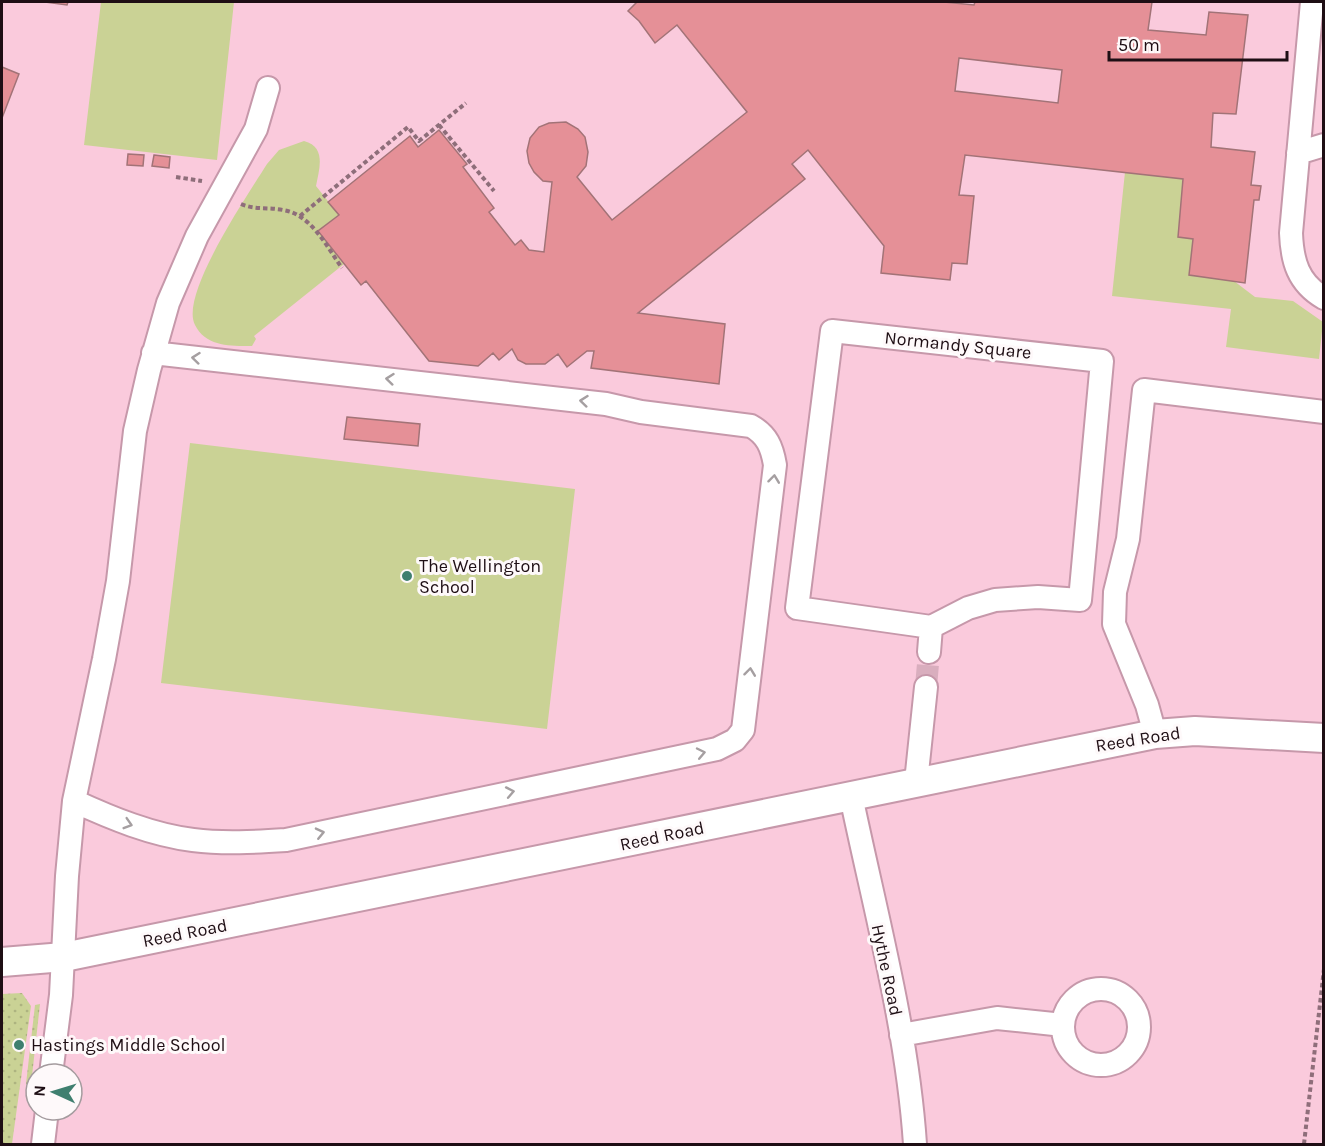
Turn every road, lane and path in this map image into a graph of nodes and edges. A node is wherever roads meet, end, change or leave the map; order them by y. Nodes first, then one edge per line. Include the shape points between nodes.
1 (1312, 2) edge
2 (268, 88) dead end
3 (466, 103) dead end
4 (440, 125) junction
5 (1323, 146) edge
6 (1298, 153) junction
7 (176, 177) dead end
8 (209, 185) dead end
9 (494, 190) dead end
10 (232, 200) dead end
11 (300, 216) junction
12 (342, 268) dead end
13 (1323, 298) edge
14 (153, 353) junction
15 (1323, 412) edge
16 (931, 627) junction
17 (929, 652) tunnel mouth
18 (926, 687) tunnel mouth
19 (1155, 734) junction
20 (1323, 738) edge
21 (916, 782) junction
22 (850, 796) junction
23 (74, 801) junction
24 (64, 957) junction
25 (2, 962) edge
26 (1323, 969) edge
27 (1063, 1025) dead end
28 (901, 1035) junction
29 (52, 1062) edge
30 (46, 1122) edge
31 (43, 1144) edge
32 (915, 1144) edge
33 (1304, 1144) edge

1 - 6 street
2 - 14 street via 256,129 197,236 168,303
3 - 4 path
4 - 9 path
4 - 11 path via 419,141 408,127
5 - 6 street
6 - 13 street via 1291,252 1297,273 1312,292
7 - 8 path via 198,179
10 - 11 path via 252,208 285,210
11 - 12 path
14 - 23 street via 135,431 118,581
23 -> 14 street via 122,823 191,840 286,840 717,749 735,740 742,730 775,465 772,448 762,432 752,426 606,404
15 - 19 street via 1144,390 1128,539 1115,592 1114,624
16 - 16 street, Normandy Square via 968,608 995,600 1080,600 1102,361 832,331 797,608
16 - 17 street
18 - 21 street
19 - 20 main road, Reed Road via 1195,731
19 - 21 main road, Reed Road
21 - 22 main road, Reed Road
22 - 24 main road, Reed Road
22 - 28 street, Hythe Road
23 - 24 street
24 - 25 main road, Reed Road
24 - 29 street
26 - 33 path
27 - 28 street via 997,1018
28 - 32 street, Hythe Road
30 - 31 street

